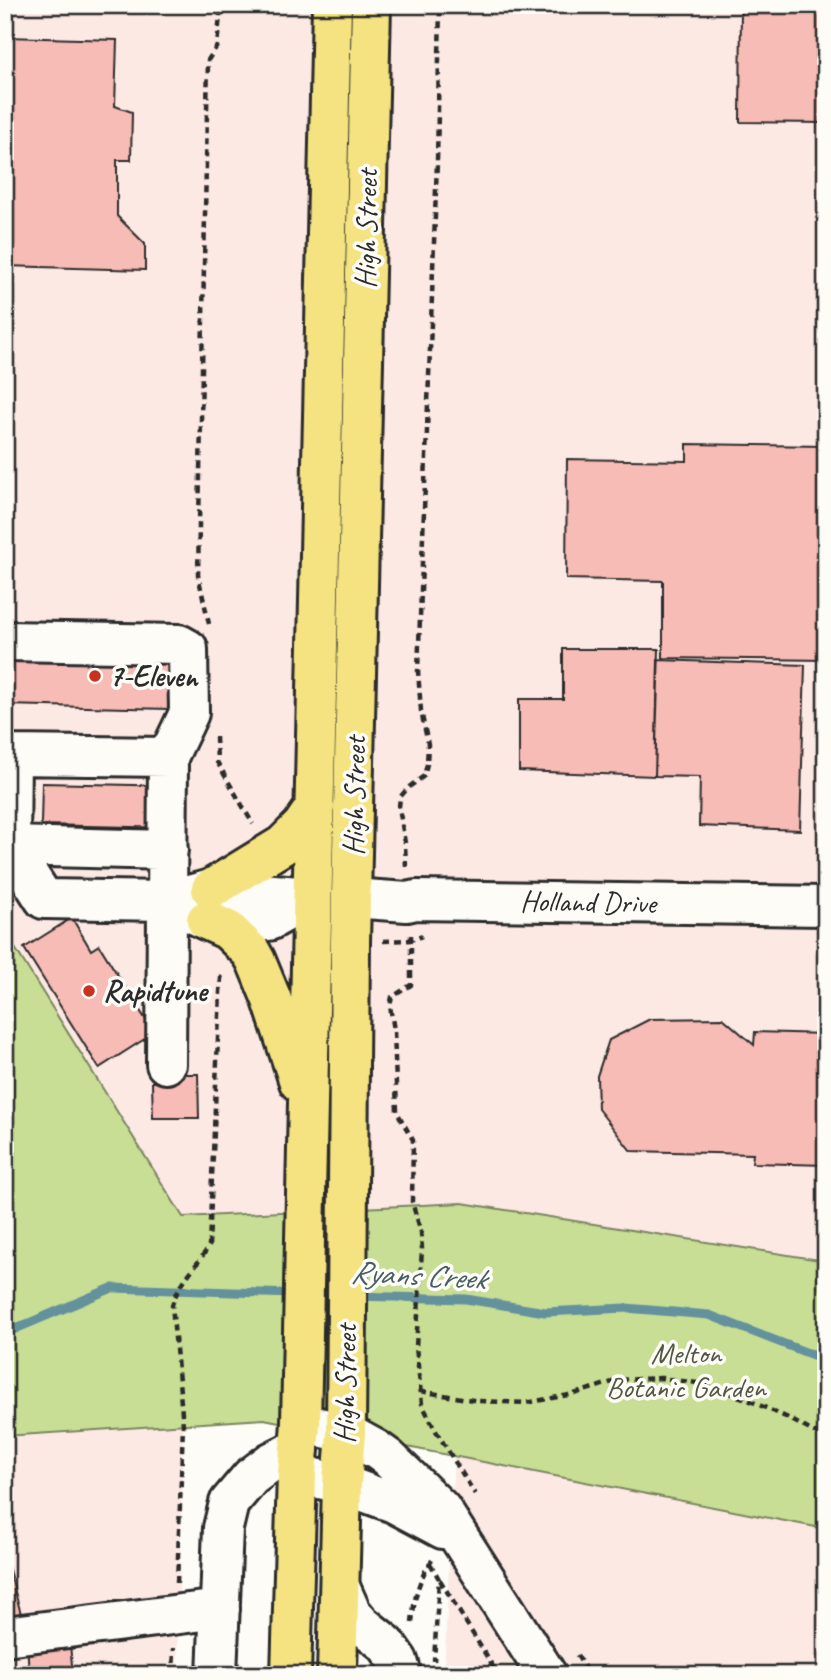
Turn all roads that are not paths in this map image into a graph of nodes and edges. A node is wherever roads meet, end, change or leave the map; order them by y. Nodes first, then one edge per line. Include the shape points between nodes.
1 (332, 5) edge
2 (371, 5) edge
3 (5, 641) edge
4 (8, 753) edge
5 (168, 757) junction
6 (314, 807) junction
7 (10, 846) junction
8 (167, 850) junction
9 (313, 897) junction
10 (351, 898) junction
11 (167, 901) junction
12 (209, 904) junction
13 (826, 906) edge
14 (166, 1063) dead end
15 (308, 1111) junction
16 (346, 1433) junction
17 (299, 1448) junction
18 (342, 1485) junction
19 (458, 1537) junction
20 (340, 1587) junction
21 (220, 1609) junction
22 (5, 1636) edge
23 (418, 1668) edge
24 (217, 1675) edge
25 (290, 1675) edge
26 (337, 1675) edge
27 (547, 1675) edge

1 - 6 main road, High Street
2 - 10 main road, High Street
3 - 5 street via 179,644 188,649 189,713
4 - 5 street
4 - 7 street
5 - 8 street
6 - 9 main road, High Street
6 - 12 main road via 283,845
7 - 8 street
7 - 11 street via 44,899
8 - 11 street
9 - 10 main road
9 - 12 street via 270,921
9 - 15 main road, High Street
10 - 13 street, Holland Drive
10 - 16 main road, High Street
11 - 12 street
11 - 14 street
12 - 15 main road via 256,961
15 - 17 main road, High Street
16 - 17 street
16 - 18 main road, High Street
16 - 19 street via 388,1458 441,1509
17 - 18 street
17 - 21 street, High Street via 251,1477 229,1503 223,1528
17 - 25 main road, High Street
18 - 19 street via 394,1503
18 - 20 main road, High Street
19 - 27 street
20 - 23 street, High Street via 361,1624 386,1644 398,1661
20 - 26 main road, High Street
21 - 22 street
21 - 24 street, High Street

